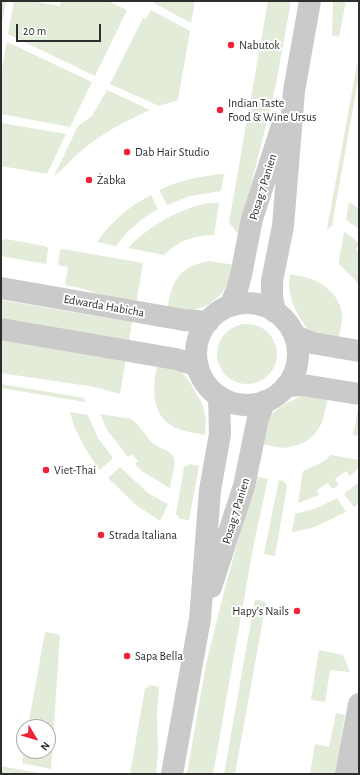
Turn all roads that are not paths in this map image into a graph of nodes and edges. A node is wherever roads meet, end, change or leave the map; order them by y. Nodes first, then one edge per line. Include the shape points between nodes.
1 (310, 1) edge
2 (294, 91) junction
3 (1, 288) edge
4 (230, 306) junction
5 (275, 312) junction
6 (208, 322) junction
7 (1, 329) edge
8 (295, 336) junction
9 (359, 351) edge
10 (198, 366) junction
11 (286, 386) junction
12 (359, 394) edge
13 (219, 396) junction
14 (265, 401) junction
15 (200, 618) junction
16 (359, 704) edge
17 (172, 774) edge
18 (346, 774) edge

1 - 2 street, Posag 7 Panien
2 - 4 street, Posag 7 Panien via 252,219 241,275
2 - 5 street, Posag 7 Panien via 283,226 272,282
3 - 6 street, Edwarda Habicha
4 - 5 street via 240,303 256,304
4 - 6 street
5 - 8 street via 287,322
6 - 10 street via 198,340
7 - 10 street via 176,359
8 - 9 street via 312,343
8 - 11 street via 297,362
10 - 13 street via 204,381
11 - 12 street via 303,385
11 - 14 street
13 - 14 street via 228,401 244,404
13 - 15 street, Posag 7 Panien via 220,434 210,490
14 - 15 street, Posag 7 Panien via 258,418 244,486
15 - 17 street, Posag 7 Panien
16 - 18 street

